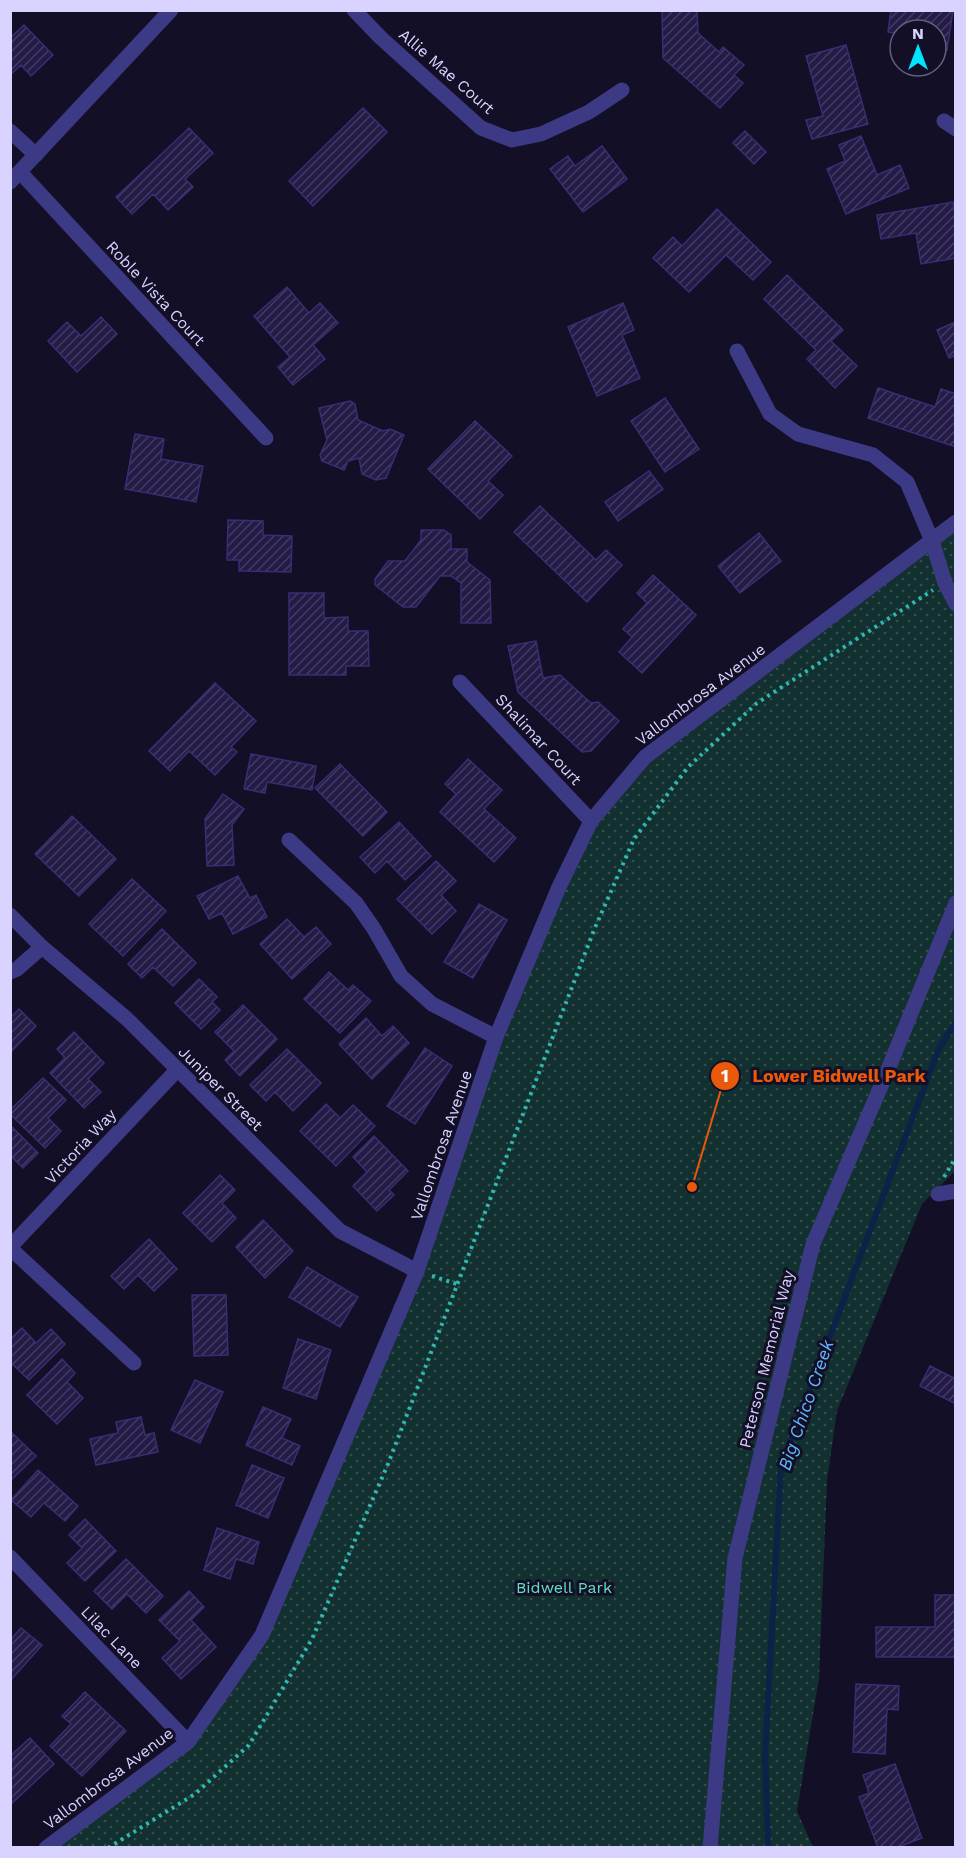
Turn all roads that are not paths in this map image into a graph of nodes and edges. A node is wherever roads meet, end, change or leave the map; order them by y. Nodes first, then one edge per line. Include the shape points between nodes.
1 (171, 10) edge
2 (354, 10) edge
3 (622, 90) dead end
4 (10, 131) edge
5 (36, 155) junction
6 (15, 177) edge
7 (737, 351) dead end
8 (266, 438) dead end
9 (956, 522) edge
10 (932, 541) junction
11 (956, 604) edge
12 (460, 682) dead end
13 (591, 821) junction
14 (289, 840) dead end
15 (956, 903) edge
16 (10, 915) edge
17 (42, 947) junction
18 (10, 972) edge
19 (496, 1037) junction
20 (177, 1070) junction
21 (956, 1191) edge
22 (938, 1194) dead end
23 (10, 1248) edge
24 (417, 1271) junction
25 (135, 1363) dead end
26 (14, 1566) edge
27 (188, 1742) junction
28 (46, 1848) edge
29 (710, 1848) edge

1 - 5 street
2 - 3 street, Allie Mae Court via 480,128 512,140 541,134 590,112
4 - 5 street
5 - 6 street
6 - 8 street, Roble Vista Court
7 - 10 street via 771,414 798,434 873,456 907,482
9 - 10 street, Vallombrosa Avenue
10 - 11 street
10 - 13 street, Vallombrosa Avenue via 645,757
12 - 13 street, Shalimar Court
13 - 19 street, Vallombrosa Avenue
14 - 19 street via 356,903 401,976 432,1004
15 - 29 street, Peterson Memorial Way via 813,1244 735,1558
16 - 17 street, Juniper Street
17 - 18 street
17 - 20 street, Juniper Street via 127,1019
19 - 24 street, Vallombrosa Avenue
20 - 23 street, Victoria Way
20 - 24 street, Juniper Street via 340,1231
21 - 22 street
23 - 25 street, Victoria Way
24 - 27 street, Vallombrosa Avenue via 262,1635
26 - 27 street, Lilac Lane
27 - 28 street, Vallombrosa Avenue

